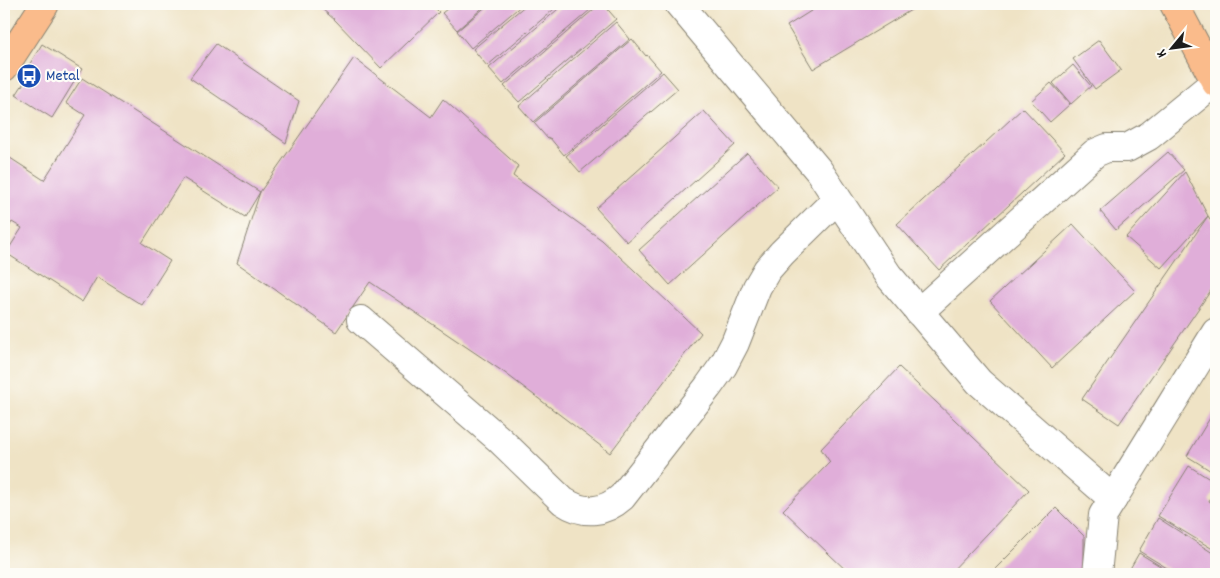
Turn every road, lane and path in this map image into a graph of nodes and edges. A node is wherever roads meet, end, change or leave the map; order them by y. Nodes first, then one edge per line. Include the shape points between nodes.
1 (44, 4) edge
2 (679, 4) edge
3 (1174, 4) edge
4 (4, 67) edge
5 (1216, 82) edge
6 (837, 199) junction
7 (919, 312) junction
8 (361, 320) dead end
9 (1216, 332) edge
10 (1113, 499) junction
11 (1096, 574) edge

1 - 4 main road
2 - 6 street via 819,171
3 - 5 main road
5 - 7 street via 1150,136 1127,148 1107,148 1095,153
6 - 7 street via 888,275
6 - 8 street via 767,270 735,343 708,387 622,497 606,508 579,509 563,501 499,439
7 - 10 street via 980,382
9 - 10 street
10 - 11 street via 1103,515

